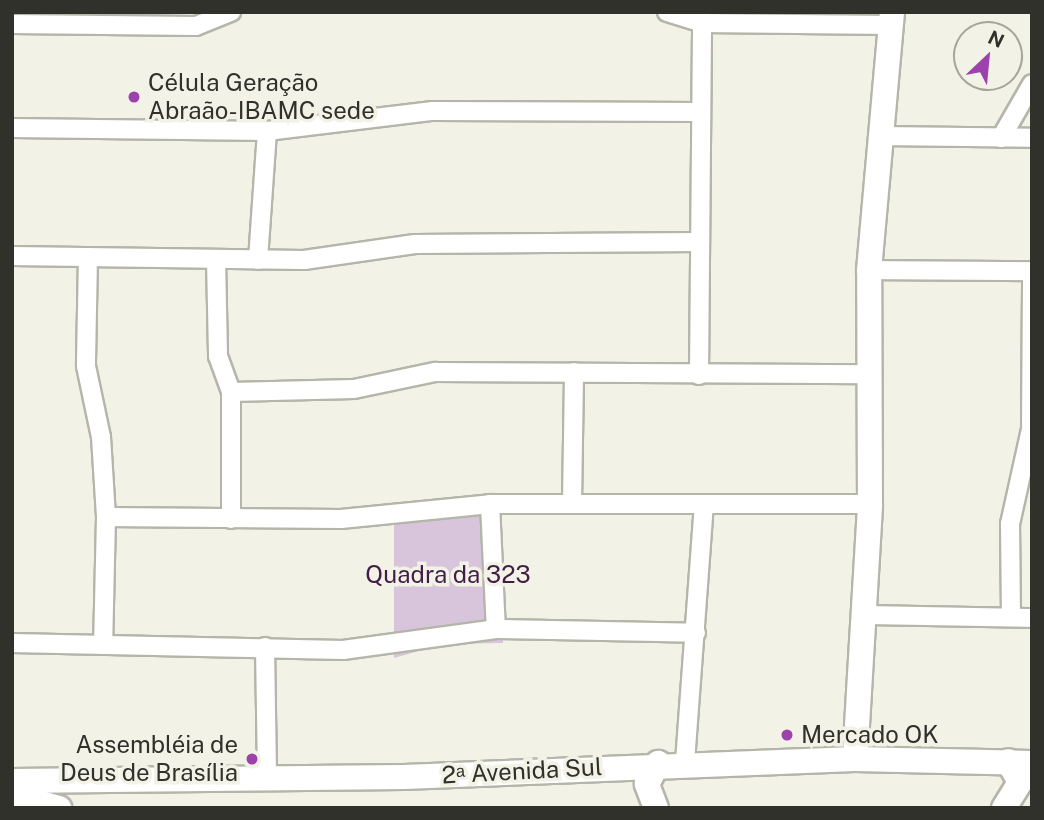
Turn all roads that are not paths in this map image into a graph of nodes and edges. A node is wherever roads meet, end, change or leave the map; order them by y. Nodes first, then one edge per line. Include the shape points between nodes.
1 (231, 12) edge
2 (667, 12) edge
3 (891, 19) edge
4 (702, 23) junction
5 (12, 24) edge
6 (1032, 84) edge
7 (700, 112) junction
8 (12, 128) edge
9 (267, 131) junction
10 (879, 136) junction
11 (1000, 138) junction
12 (1032, 138) edge
13 (700, 242) junction
14 (12, 256) edge
15 (88, 257) junction
16 (216, 259) junction
17 (258, 260) junction
18 (869, 270) junction
19 (1032, 271) edge
20 (574, 372) junction
21 (872, 374) junction
22 (699, 375) junction
23 (231, 392) junction
24 (1030, 393) edge
25 (572, 503) junction
26 (490, 504) junction
27 (870, 504) junction
28 (704, 506) junction
29 (106, 517) junction
30 (231, 519) junction
31 (862, 615) junction
32 (1011, 617) junction
33 (1032, 618) edge
34 (496, 629) junction
35 (696, 633) junction
36 (12, 643) edge
37 (103, 645) junction
38 (265, 648) junction
39 (855, 759) junction
40 (685, 762) junction
41 (1020, 762) edge
42 (658, 763) junction
43 (267, 777) junction
44 (12, 780) edge
45 (12, 795) edge
46 (59, 808) edge
47 (656, 808) edge
48 (1004, 808) edge

1 - 5 street via 196,26
2 - 4 street
3 - 4 street
3 - 10 street
4 - 7 street
6 - 11 street
7 - 9 street via 433,111
7 - 13 street
8 - 9 street
9 - 17 street
10 - 11 street
10 - 18 street
11 - 12 street
13 - 17 street via 415,244 342,256
13 - 22 street
14 - 15 street
15 - 16 street
15 - 29 street via 86,366 101,438
16 - 17 street
16 - 23 street via 218,356
18 - 19 street
18 - 21 street
19 - 24 street
20 - 22 street
20 - 23 street via 435,372 354,389
20 - 25 street
21 - 22 street
21 - 27 street
23 - 30 street
24 - 32 street via 1031,429 1010,524
25 - 26 street
25 - 28 street
26 - 30 street via 341,519
26 - 34 street
27 - 28 street
27 - 31 street
28 - 35 street
29 - 30 street
29 - 37 street
31 - 32 street
31 - 39 street
32 - 33 street
34 - 35 street
34 - 38 street via 379,649
35 - 40 street
36 - 37 street
37 - 38 street
38 - 43 street
39 - 40 street, 2ᵃ Avenida Sul
39 - 41 street, 2ᵃ Avenida Sul
40 - 42 street, 2ᵃ Avenida Sul
41 - 48 street via 1020,782
42 - 43 street, 2ᵃ Avenida Sul via 404,777
42 - 47 street via 647,785
43 - 44 street, 2ᵃ Avenida Sul
45 - 46 street

